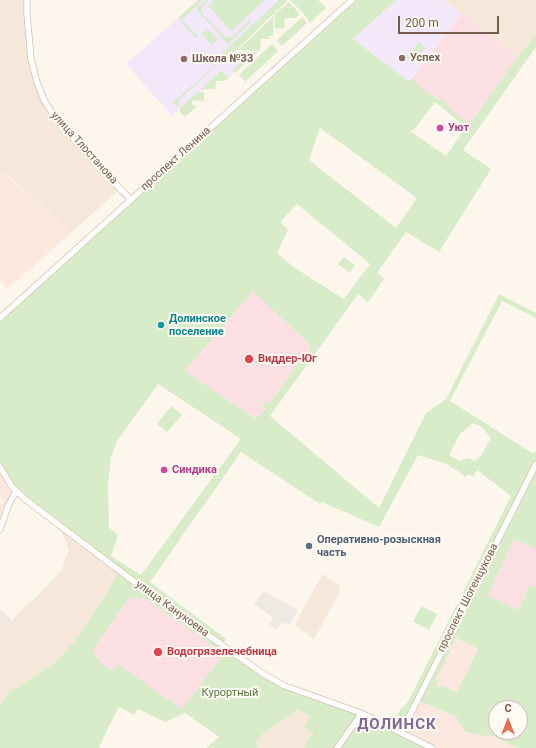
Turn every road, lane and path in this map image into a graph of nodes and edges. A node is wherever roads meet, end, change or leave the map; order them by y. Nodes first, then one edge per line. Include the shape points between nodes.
1 (27, 0) edge
2 (352, 0) edge
3 (130, 199) junction
4 (0, 318) edge
5 (536, 464) edge
6 (0, 467) edge
7 (16, 491) junction
8 (0, 530) edge
9 (361, 713) junction
10 (401, 733) junction
11 (337, 748) edge
12 (432, 748) edge

1 - 3 street, улица Тлостанова via 31,59 44,100 68,132
2 - 3 street, проспект Ленина
3 - 4 street, проспект Ленина
5 - 10 street, проспект Шогенцукова
6 - 7 street, улица Канукоева
7 - 8 street
7 - 9 street, улица Канукоева via 165,605 265,675 285,686
9 - 10 street, улица Канукоева
9 - 11 street
10 - 12 street, улица Канукоева

